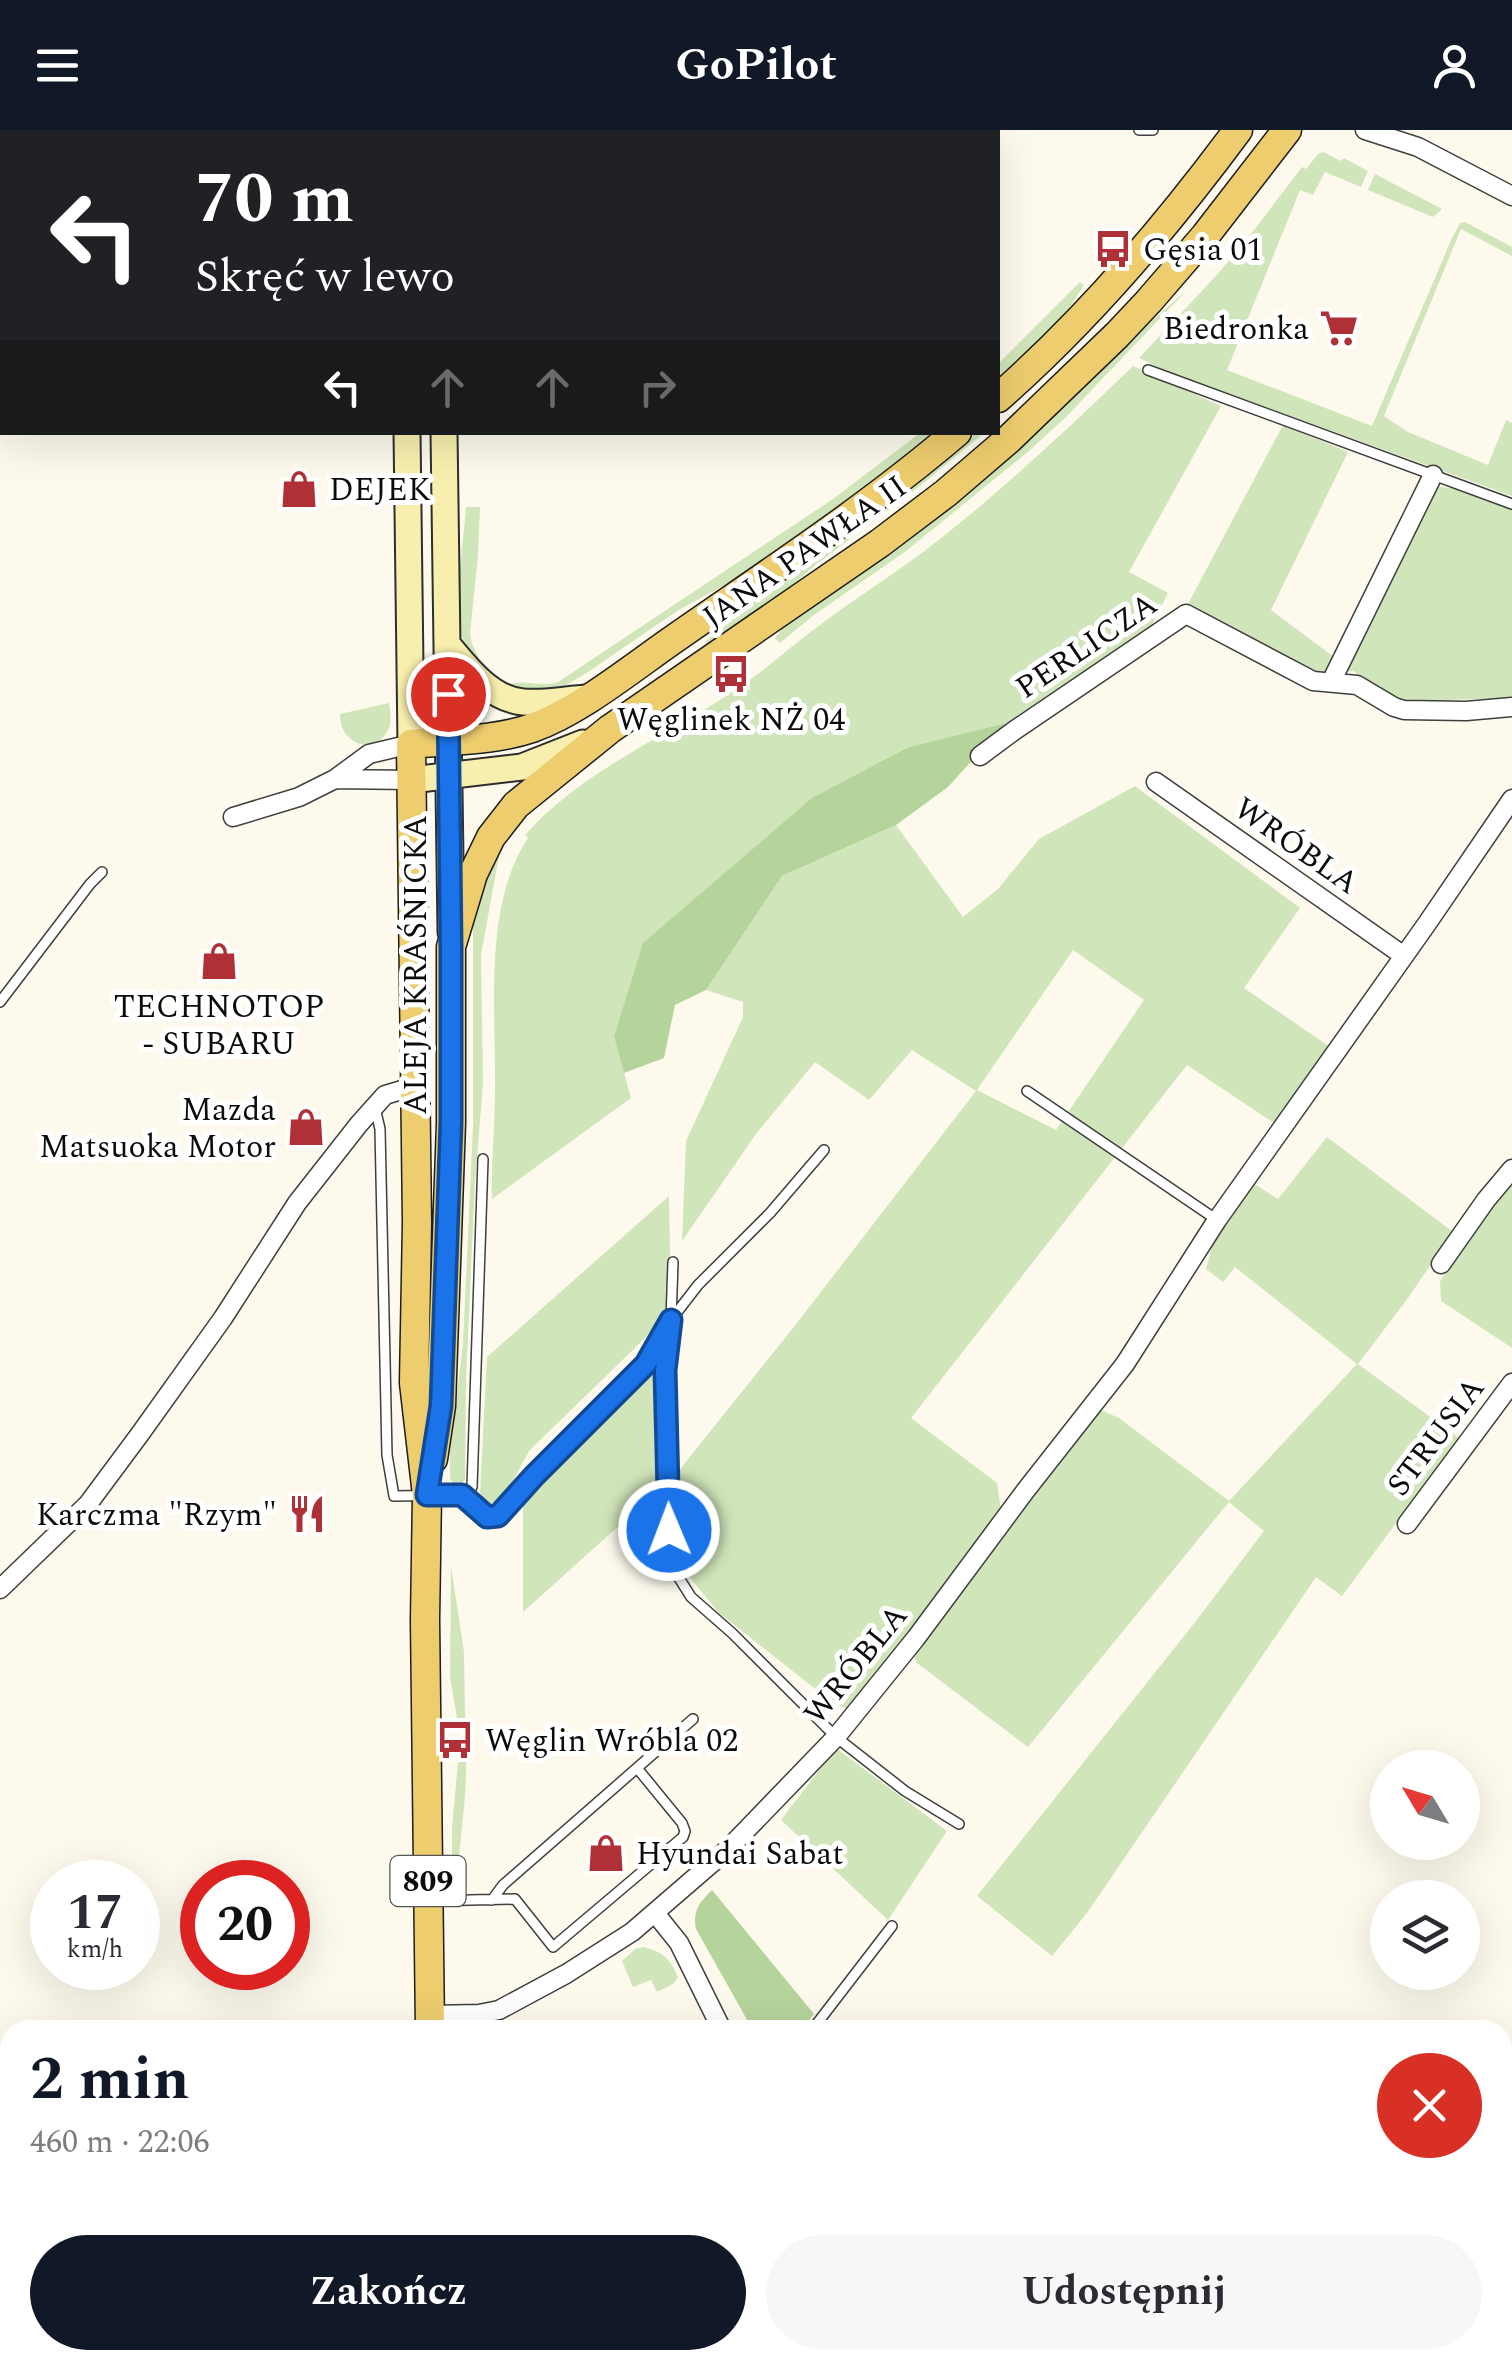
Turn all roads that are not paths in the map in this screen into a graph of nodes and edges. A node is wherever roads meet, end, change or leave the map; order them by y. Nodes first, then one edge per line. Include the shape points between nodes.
1 (1139, 130) edge
2 (1153, 130) edge
3 (1238, 130) edge
4 (1286, 130) edge
5 (1365, 130) edge
6 (1401, 130) edge
7 (1418, 147) junction
8 (1512, 196) edge
9 (1148, 370) dead end
10 (1000, 396) edge
11 (407, 435) edge
12 (444, 435) edge
13 (954, 435) edge
14 (1433, 476) junction
15 (1512, 504) edge
16 (447, 644) junction
17 (1331, 682) junction
18 (588, 698) junction
19 (1512, 707) edge
20 (610, 729) junction
21 (448, 740) junction
22 (411, 744) junction
23 (980, 756) dead end
24 (449, 778) junction
25 (335, 779) junction
26 (411, 780) junction
27 (1156, 782) dead end
28 (1512, 799) edge
29 (233, 817) dead end
30 (102, 872) dead end
31 (451, 947) junction
32 (1404, 956) junction
33 (0, 1002) edge
34 (415, 1086) junction
35 (1027, 1091) dead end
36 (374, 1105) junction
37 (824, 1150) dead end
38 (483, 1158) dead end
39 (1512, 1170) edge
40 (1218, 1220) junction
41 (672, 1262) dead end
42 (1441, 1264) dead end
43 (671, 1320) junction
44 (1512, 1383) edge
45 (427, 1495) junction
46 (462, 1495) junction
47 (1407, 1524) dead end
48 (0, 1588) edge
49 (693, 1720) dead end
50 (836, 1736) junction
51 (637, 1768) junction
52 (960, 1824) dead end
53 (492, 1900) junction
54 (428, 1902) junction
55 (655, 1913) junction
56 (892, 1926) dead end
57 (430, 2020) edge
58 (442, 2020) edge
59 (717, 2020) edge
60 (820, 2020) edge

1 - 2 lane
3 - 10 main road via 1143,250
4 - 20 main road, JANA PAWŁA II via 1159,290 1009,440 880,544
5 - 7 street
6 - 7 street
7 - 8 street
9 - 14 lane
11 - 22 main road, ALEJA KRAŚNICKA / 809
12 - 16 main road, ALEJA KRAŚNICKA / 809
13 - 18 main road, JANA PAWŁA II via 854,514
14 - 15 lane
14 - 17 street
16 - 18 main road via 486,686 508,698
16 - 21 main road, ALEJA KRAŚNICKA / 809
17 - 19 street, PERLICZA via 1357,686 1404,710
17 - 23 street, PERLICZA via 1313,681 1186,614
18 - 21 main road, JANA PAWŁA II via 518,732
20 - 24 main road, JANA PAWŁA II via 522,768
20 - 31 main road via 498,826 473,874
21 - 22 main road, JANA PAWŁA II
21 - 24 main road, ALEJA KRAŚNICKA / 809
22 - 25 street via 369,754
22 - 26 main road, ALEJA KRAŚNICKA / 809
24 - 26 main road, JANA PAWŁA II
24 - 31 main road, ALEJA KRAŚNICKA / 809
25 - 26 street
25 - 29 street
26 - 34 main road, ALEJA KRAŚNICKA / 809
27 - 32 street, WRÓBLA
28 - 32 street, WRÓBLA
30 - 33 lane
31 - 45 main road, ALEJA KRAŚNICKA / 809 via 441,1406
32 - 40 street, WRÓBLA
34 - 36 street
34 - 45 main road, ALEJA KRAŚNICKA / 809 via 414,1382
35 - 40 lane
36 - 45 lane via 380,1129 388,1455 394,1496
36 - 48 street via 88,1504
37 - 43 lane
38 - 46 lane via 473,1478
39 - 42 street
40 - 50 street, WRÓBLA via 1125,1364
41 - 43 lane
43 - 46 lane via 646,1364 504,1511 487,1517
43 - 50 lane via 665,1370 669,1562 691,1597
44 - 47 street, STRUSIA
45 - 46 lane
45 - 54 main road, ALEJA KRAŚNICKA / 809
49 - 51 lane
50 - 52 lane
50 - 55 street, WRÓBLA via 727,1850
51 - 53 lane
51 - 53 lane via 682,1823 684,1836 554,1947 514,1900
53 - 54 lane
54 - 57 main road, ALEJA KRAŚNICKA / 809
55 - 58 street, WRÓBLA via 499,2010
55 - 59 street via 679,1942
56 - 60 lane

